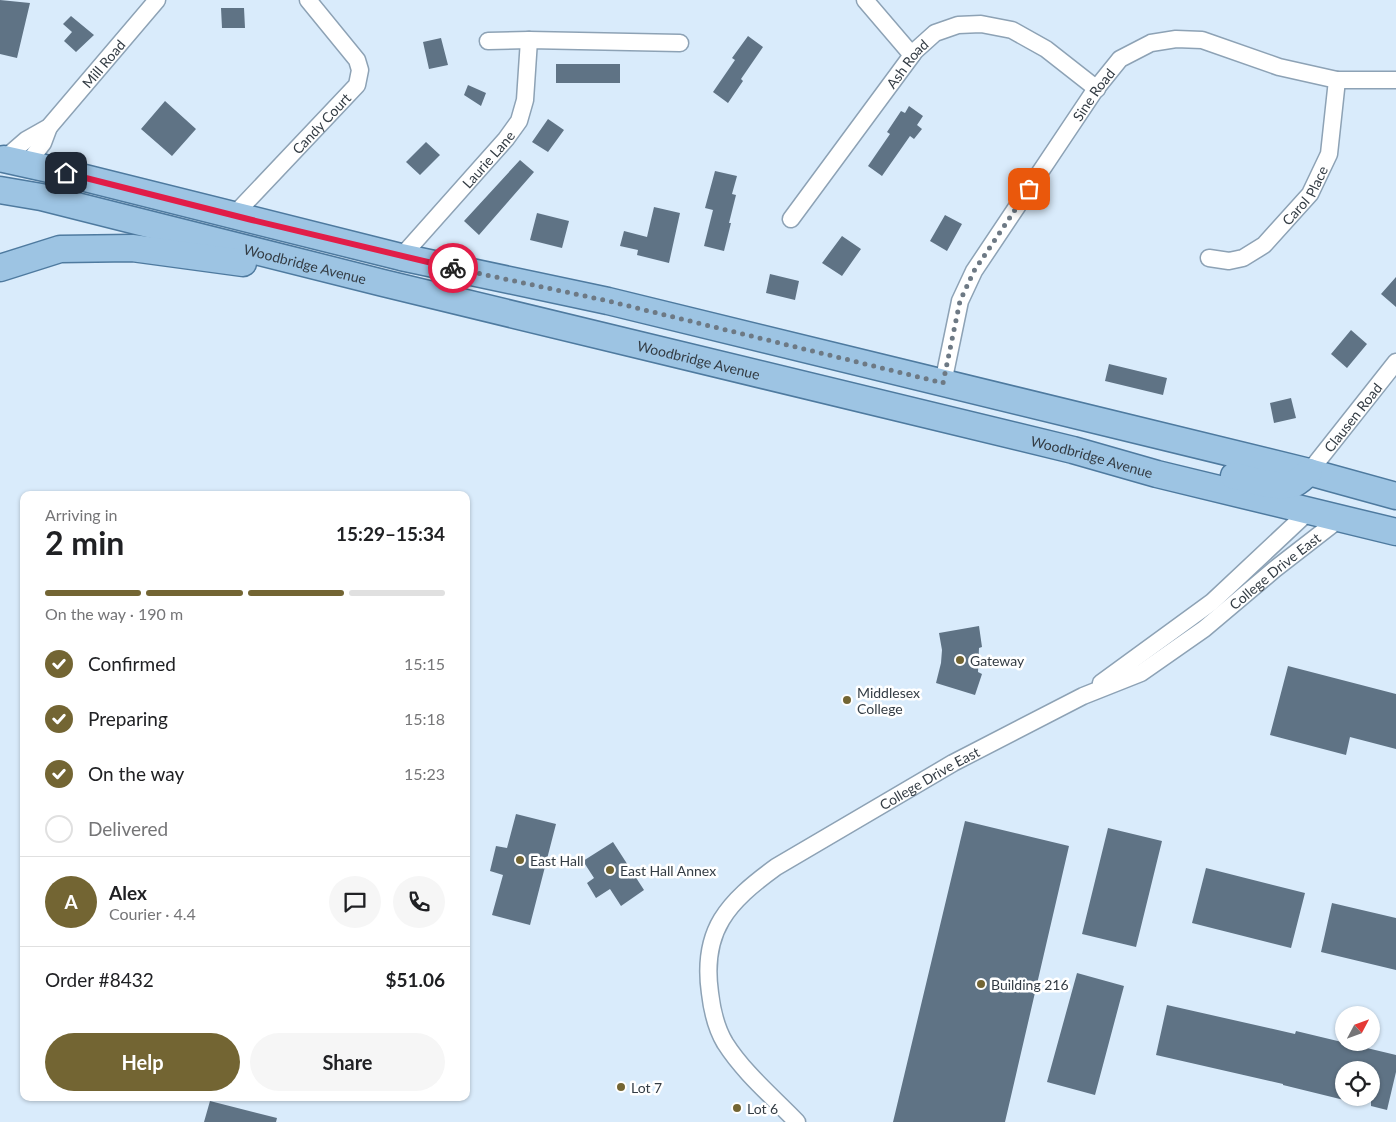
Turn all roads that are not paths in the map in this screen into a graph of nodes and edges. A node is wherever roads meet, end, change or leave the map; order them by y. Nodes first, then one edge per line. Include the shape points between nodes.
1 (157, 0) edge
2 (308, 0) edge
3 (866, 0) edge
4 (529, 40) junction
5 (488, 41) dead end
6 (680, 43) dead end
7 (912, 55) junction
8 (1337, 80) junction
9 (1396, 80) edge
10 (1097, 89) junction
11 (49, 127) junction
12 (16, 162) junction
13 (0, 190) edge
14 (233, 216) junction
15 (791, 219) dead end
16 (401, 257) junction
17 (1209, 258) dead end
18 (0, 268) edge
19 (383, 283) junction
20 (1396, 362) edge
21 (943, 383) junction
22 (1073, 450) junction
23 (1308, 472) junction
24 (1396, 496) edge
25 (1396, 504) edge
26 (1308, 512) junction
27 (1343, 520) junction
28 (1396, 532) edge
29 (1084, 696) junction
30 (797, 1122) edge

1 - 11 street, Mill Road
2 - 14 street, Candy Court via 357,60 360,70 356,85
3 - 7 street
4 - 5 street
4 - 6 street
4 - 16 street, Laurie Lane via 526,100 520,121
7 - 10 street, Ash Road via 935,33 958,25 981,24 1012,30 1046,49
7 - 15 street, Ash Road
8 - 9 street, Sine Road
8 - 10 street, Sine Road via 1279,67 1202,40 1176,39 1151,43 1120,59
8 - 17 street, Carol Place via 1329,154 1310,194 1264,245 1243,258 1229,261
10 - 21 street, Sine Road via 974,271 960,301
11 - 12 street, Mill Road via 43,143
11 - 12 street, Mill Road via 26,140
12 - 14 main road
13 - 19 main road, Woodbridge Avenue via 41,197
14 - 16 main road
16 - 21 main road via 608,301
18 - 19 main road via 60,250 132,248
19 - 22 main road, Woodbridge Avenue
20 - 23 street, Clausen Road
21 - 23 main road
22 - 23 main road via 1151,457 1280,485 1294,484
22 - 26 main road, Woodbridge Avenue
23 - 24 main road
25 - 26 main road via 1337,503
26 - 27 main road, Woodbridge Avenue
26 - 29 street via 1212,602
27 - 28 main road, Woodbridge Avenue
27 - 29 street, College Drive East via 1325,530 1204,628 1141,673
29 - 30 street, College Drive East via 953,763 776,867 750,885 724,914 713,936 707,974 713,1017 739,1061

